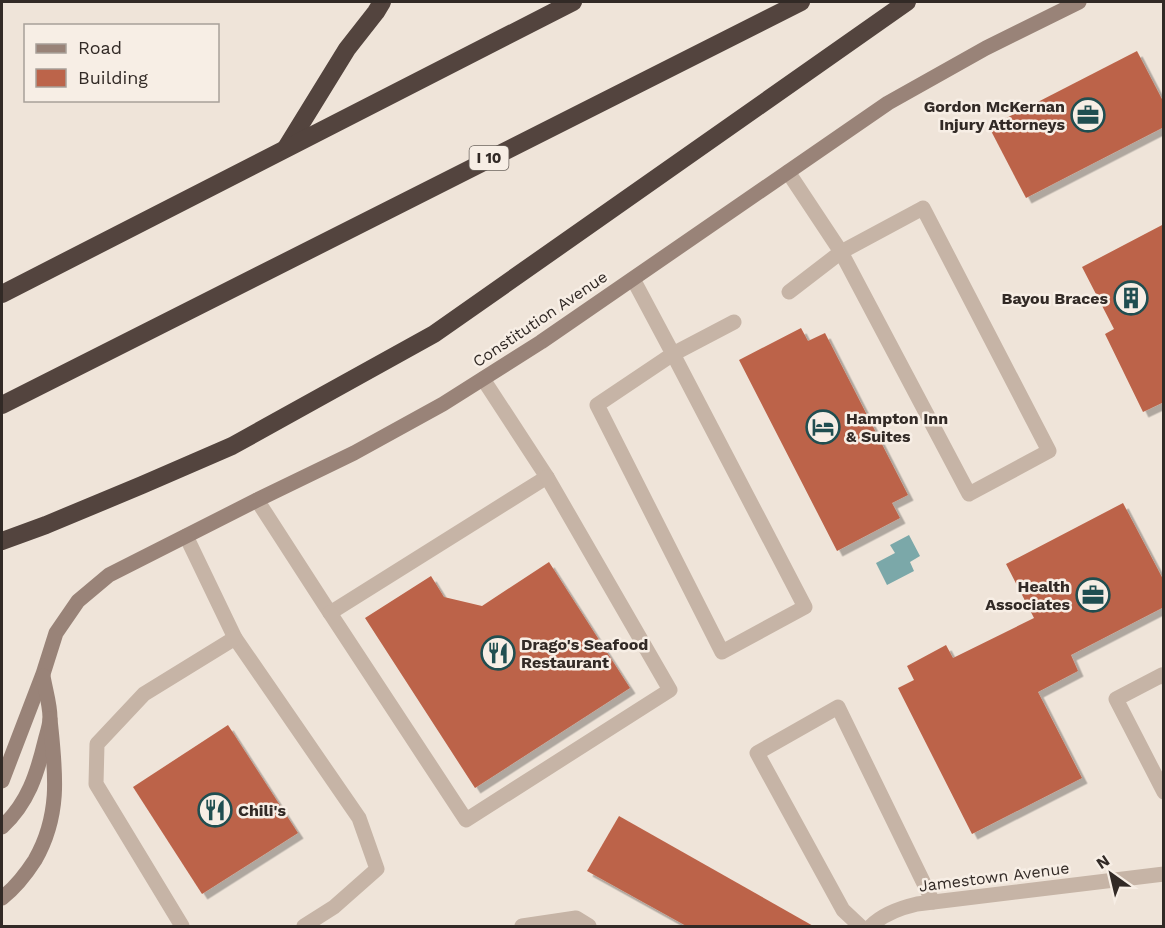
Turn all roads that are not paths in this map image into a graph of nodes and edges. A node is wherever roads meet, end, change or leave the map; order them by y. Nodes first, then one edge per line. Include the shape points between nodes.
1 (382, 2) edge
2 (573, 2) edge
3 (801, 2) edge
4 (907, 2) edge
5 (1079, 2) edge
6 (286, 149) junction
7 (788, 172) junction
8 (841, 252) junction
9 (633, 279) junction
10 (789, 292) dead end
11 (2, 294) edge
12 (734, 322) dead end
13 (673, 354) junction
14 (483, 379) junction
15 (2, 405) edge
16 (547, 477) junction
17 (257, 500) junction
18 (46, 525) junction
19 (186, 536) junction
20 (2, 541) edge
21 (2, 554) edge
22 (330, 613) junction
23 (235, 638) junction
24 (42, 674) junction
25 (1164, 677) edge
26 (50, 718) junction
27 (2, 781) edge
28 (1164, 792) edge
29 (2, 827) edge
30 (1164, 874) edge
31 (2, 898) edge
32 (933, 902) junction
33 (182, 927) edge
34 (304, 927) edge
35 (522, 927) edge
36 (589, 927) edge
37 (860, 927) edge
38 (871, 927) edge

1 - 6 highway via 347,49
2 - 6 highway
3 - 15 highway, I 10
4 - 18 highway via 434,334 232,446
5 - 7 street, Constitution Avenue via 888,103
6 - 11 highway
7 - 8 street
7 - 9 street, Constitution Avenue
8 - 8 street via 969,494 1049,451 923,208
8 - 10 street
9 - 13 street
9 - 14 street, Constitution Avenue
12 - 13 street
13 - 13 street via 597,405 722,652 805,607
14 - 16 street
14 - 17 street, Constitution Avenue via 354,453
16 - 22 street
16 - 22 street via 670,690 466,820
17 - 19 street, Constitution Avenue
17 - 22 street
18 - 20 highway
18 - 21 highway
19 - 23 street
19 - 24 street, Constitution Avenue via 109,575 78,600 56,633
23 - 33 street via 144,694 97,744 96,784
23 - 34 street via 358,818 377,869 334,907
24 - 26 street, Constitution Avenue
24 - 27 street, Constitution Avenue
25 - 28 street via 1116,699
26 - 29 street, Constitution Avenue via 30,789
26 - 31 street, Constitution Avenue via 55,763 52,817 30,868
30 - 32 street, Jamestown Avenue
32 - 37 street via 838,707 757,753 843,910
32 - 38 street, Jamestown Avenue via 902,908
35 - 36 street via 576,918

